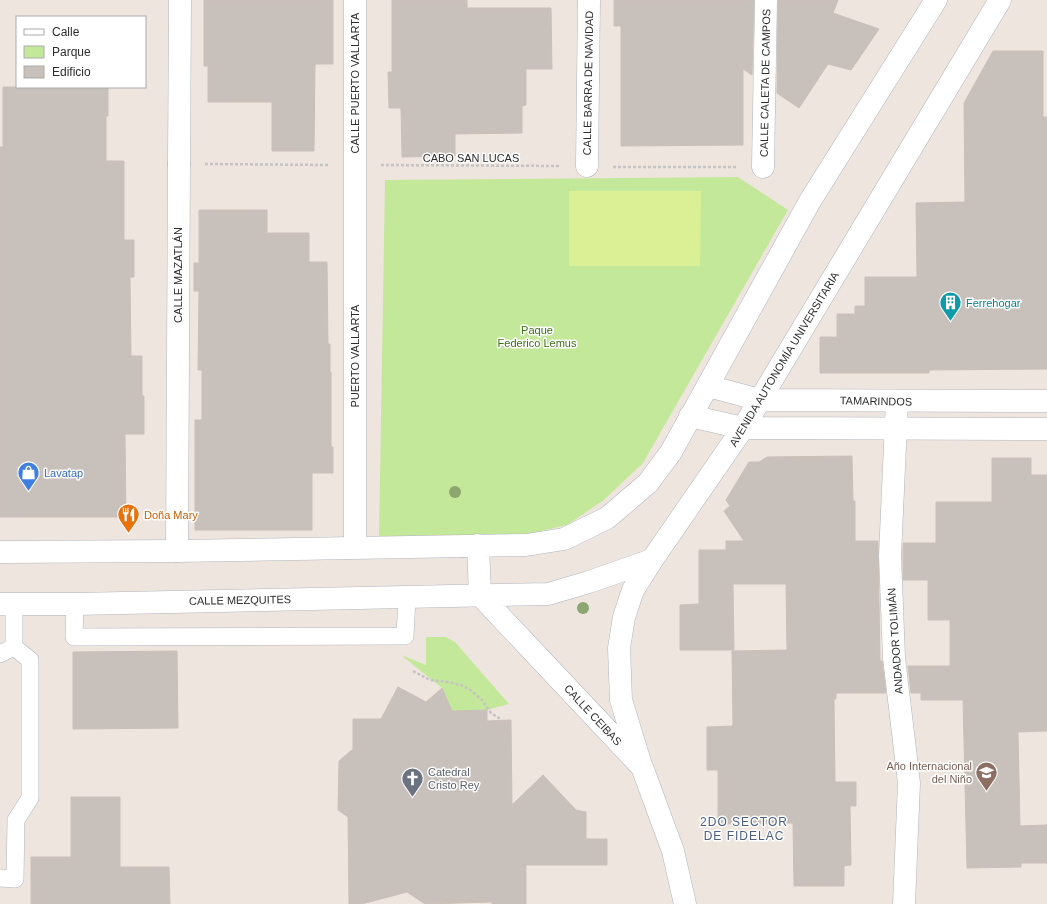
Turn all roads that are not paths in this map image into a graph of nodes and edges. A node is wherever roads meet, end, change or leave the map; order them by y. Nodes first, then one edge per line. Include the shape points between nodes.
1 (180, 0) edge
2 (354, 0) edge
3 (589, 0) edge
4 (766, 0) edge
5 (936, 0) edge
6 (1000, 0) edge
7 (355, 165) joint
8 (587, 166) road end
9 (763, 167) road end
10 (708, 386) junction
11 (760, 400) junction
12 (896, 401) junction
13 (1047, 401) edge
14 (690, 416) junction
15 (743, 428) junction
16 (896, 429) junction
17 (1047, 429) edge
18 (478, 545) junction
19 (355, 547) junction
20 (177, 551) junction
21 (0, 552) edge
22 (652, 560) junction
23 (480, 595) junction
24 (407, 597) junction
25 (7, 604) edge
26 (75, 604) junction
27 (7, 651) edge
28 (642, 766) junction
29 (0, 878) edge
30 (685, 904) edge
31 (904, 904) edge

1 - 20 street, CALLE MAZATLÁN
2 - 7 street, CALLE PUERTO VALLARTA
3 - 8 street, CALLE BARRA DE NAVIDAD
4 - 9 street, CALLE CALETA DE CAMPOS
5 - 10 street via 810,201
6 - 11 street, AVENIDA AUTONOMÍA UNIVERSITARIA
7 - 19 street, PUERTO VALLARTA
10 - 11 street, TAMARINDOS
10 - 14 street
11 - 12 street, TAMARINDOS
11 - 15 street, AVENIDA AUTONOMÍA UNIVERSITARIA
12 - 13 street, TAMARINDOS
12 - 16 street, ANDADOR TOLIMÁN
14 - 15 street
14 - 18 street via 671,452 648,483 606,518 564,540
15 - 16 street
15 - 22 street, AVENIDA AUTONOMÍA UNIVERSITARIA
16 - 17 street
16 - 31 street, ANDADOR TOLIMÁN via 890,556 894,658 908,783
18 - 19 street
18 - 23 street
19 - 20 street
20 - 21 street
22 - 23 street via 548,594
22 - 28 street, AVENIDA AUTONOMÍA UNIVERSITARIA via 633,590 618,648 621,700
23 - 24 street, CALLE MEZQUITES
23 - 28 street, CALLE CEIBAS
24 - 26 street, CALLE MEZQUITES
24 - 26 lane via 405,636 74,637
25 - 26 street, CALLE MEZQUITES
25 - 27 lane
27 - 29 lane via 30,660 30,798 16,820 14,879
28 - 30 street, CALLE CEIBAS via 673,851

